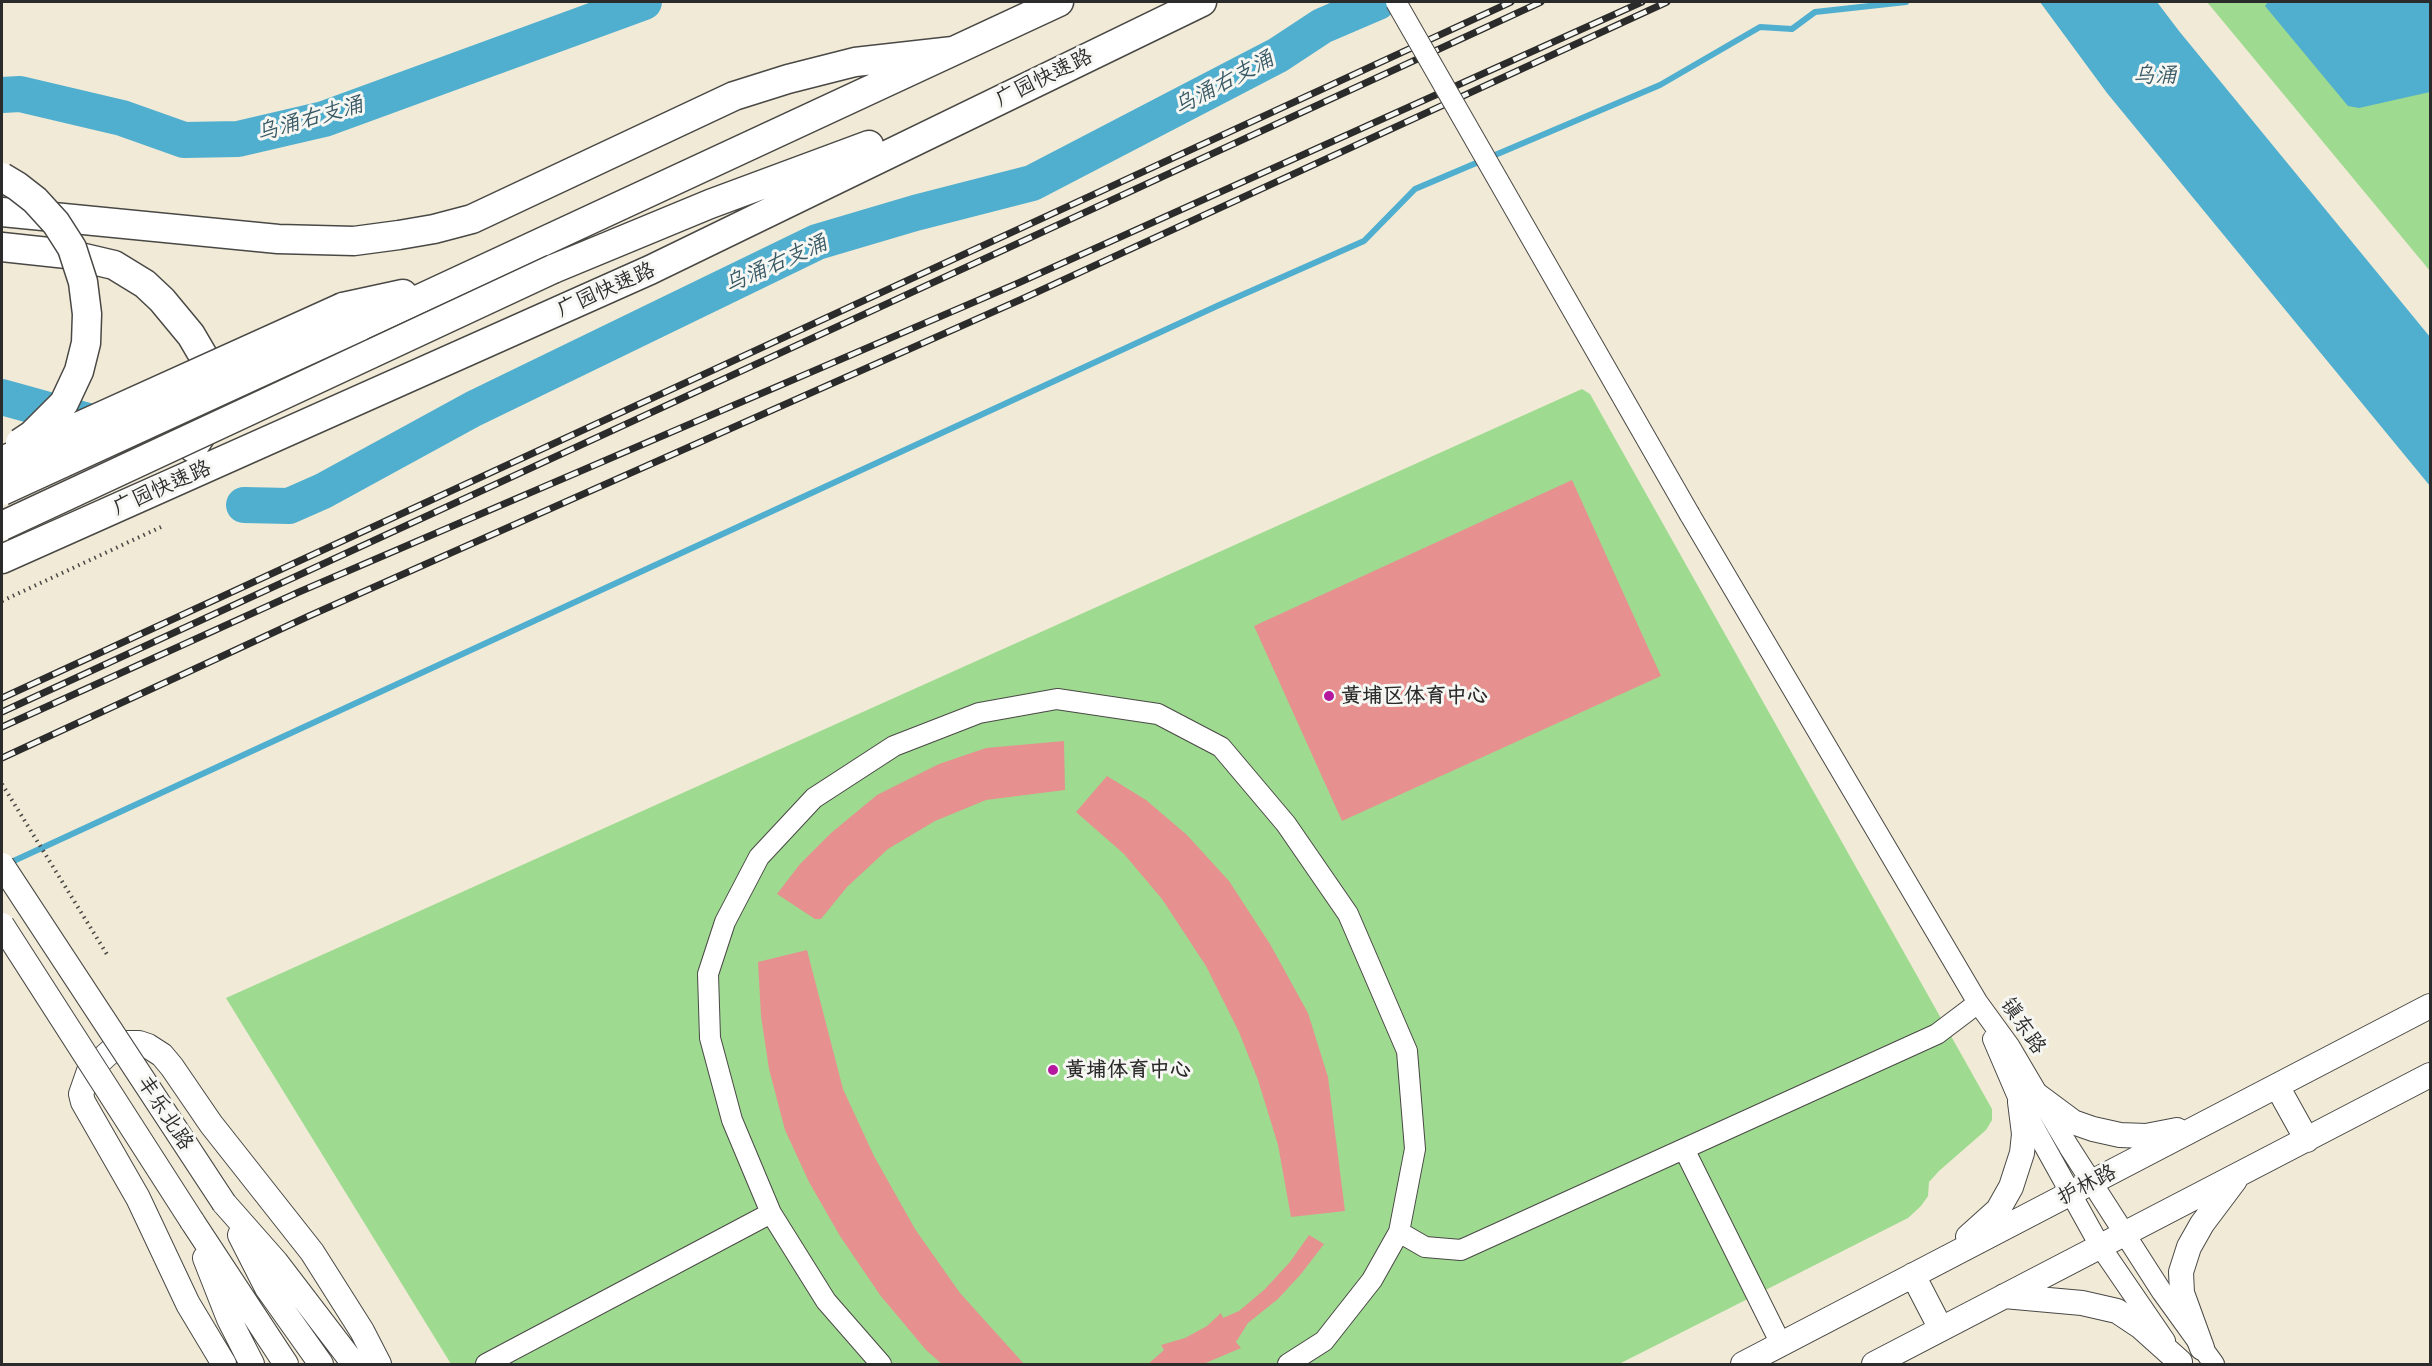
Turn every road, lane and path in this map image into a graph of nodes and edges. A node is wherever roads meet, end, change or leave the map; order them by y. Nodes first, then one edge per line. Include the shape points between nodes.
1 (1059, 2) edge
2 (1202, 2) edge
3 (1396, 2) edge
4 (953, 51) junction
5 (1024, 87) junction
6 (2, 177) edge
7 (2, 212) edge
8 (2, 247) edge
9 (351, 317) junction
10 (2, 454) edge
11 (2, 461) edge
12 (2, 491) edge
13 (128, 503) junction
14 (2, 526) edge
15 (161, 526) dead end
16 (2, 559) edge
17 (2, 601) edge
18 (2, 784) edge
19 (2, 865) edge
20 (2, 925) edge
21 (108, 956) dead end
22 (1978, 1003) junction
23 (2430, 1006) edge
24 (2430, 1075) edge
25 (2277, 1086) junction
26 (2029, 1099) junction
27 (2200, 1126) junction
28 (2307, 1140) junction
29 (1684, 1149) junction
30 (2238, 1176) junction
31 (2092, 1183) junction
32 (2070, 1194) junction
33 (224, 1203) junction
34 (771, 1213) junction
35 (192, 1221) junction
36 (1399, 1232) junction
37 (2125, 1234) junction
38 (2100, 1246) junction
39 (1943, 1259) junction
40 (1913, 1275) junction
41 (2004, 1296) junction
42 (1941, 1329) junction
43 (1781, 1344) junction
44 (2208, 1356) edge
45 (2180, 1363) edge
46 (224, 1365) edge
47 (252, 1365) edge
48 (286, 1365) edge
49 (321, 1365) edge
50 (354, 1365) edge
51 (379, 1365) edge
52 (486, 1365) edge
53 (881, 1365) edge
54 (1288, 1365) edge
55 (1743, 1365) edge
56 (1874, 1365) edge

1 - 4 highway
2 - 5 highway, 广园快速路
3 - 22 street, 镇东路, bridge via 1690,515
4 - 7 highway via 855,62 734,96 472,219 399,235 354,241 288,240
4 - 9 highway via 461,281
5 - 13 highway, 广园快速路 via 650,270
5 - 14 highway, bridge via 710,204 553,269
6 - 10 highway, bridge via 34,200 67,239 83,282 87,315 79,371 64,403 33,435
8 - 13 highway, bridge via 114,265 145,284 191,335 207,364 213,388 207,426 191,450
9 - 11 highway, bridge
9 - 12 highway, bridge
13 - 16 highway, 广园快速路
15 - 17 path
18 - 21 path
19 - 33 main road, 丰乐北路, bridge
20 - 35 main road, 丰乐北路, bridge
22 - 26 street, 镇东路
22 - 29 street via 1937,1034
23 - 25 main road, 护林路
24 - 28 main road
25 - 27 main road, 护林路
25 - 28 main road
26 - 27 main road via 2073,1122 2120,1135 2146,1136
26 - 31 street, 镇东路
26 - 32 street, 镇东路
26 - 39 main road via 2022,1153 2011,1187 1998,1210
27 - 31 main road, 护林路
28 - 30 main road
29 - 36 street via 1461,1250 1425,1247
29 - 43 street
30 - 37 main road
30 - 44 main road via 2202,1224 2181,1272 2182,1293
31 - 32 main road, 护林路
31 - 37 street, 镇东路
32 - 38 street, 镇东路
32 - 39 main road, 护林路
33 - 49 main road, 丰乐北路 via 267,1288
33 - 50 main road via 282,1270
34 - 36 street via 732,1120 710,1038 708,974 724,922 759,856 814,798 894,746 979,713 1057,699 1158,714 1221,747 1286,824 1348,914 1407,1051 1415,1149
34 - 52 street
34 - 53 street via 826,1301
35 - 47 main road via 229,1319
35 - 48 main road, 丰乐北路
36 - 54 street via 1372,1280 1324,1341
37 - 38 main road
37 - 44 street, 镇东路
38 - 41 main road
38 - 45 street, 镇东路
39 - 40 main road, 护林路
40 - 42 main road
40 - 43 main road, 护林路
41 - 42 main road
41 - 45 main road via 2082,1303 2117,1311
42 - 56 main road
43 - 55 main road, 护林路
46 - 51 main road via 188,1304 138,1198 83,1102 81,1094 89,1071 125,1043 148,1046 167,1061 211,1124 312,1252

